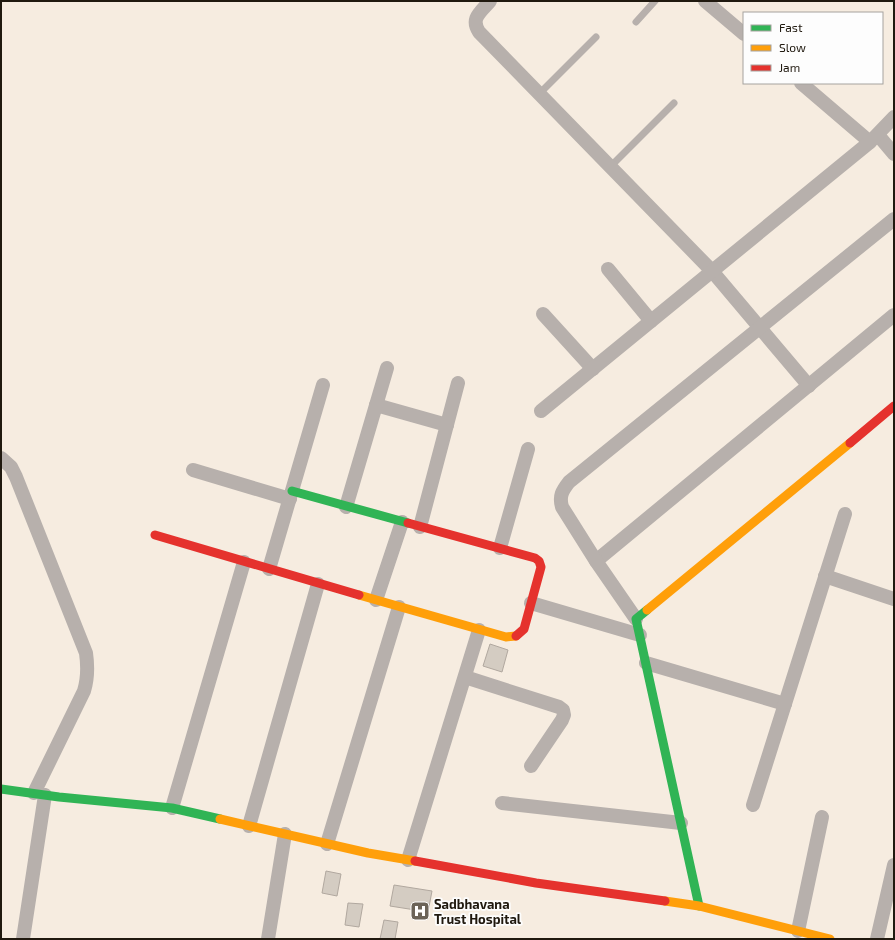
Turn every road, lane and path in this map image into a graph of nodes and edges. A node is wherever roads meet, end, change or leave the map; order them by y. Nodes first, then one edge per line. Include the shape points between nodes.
1 (490, 1) edge
2 (654, 1) edge
3 (705, 1) edge
4 (636, 22) dead end
5 (743, 33) edge
6 (596, 37) dead end
7 (802, 84) edge
8 (539, 94) junction
9 (674, 103) dead end
10 (894, 117) edge
11 (874, 138) junction
12 (894, 154) edge
13 (610, 167) junction
14 (894, 218) edge
15 (608, 269) dead end
16 (712, 271) junction
17 (544, 314) dead end
18 (894, 315) edge
19 (651, 321) junction
20 (759, 328) junction
21 (387, 368) dead end
22 (592, 369) junction
23 (458, 383) dead end
24 (323, 385) dead end
25 (808, 386) junction
26 (376, 405) junction
27 (894, 406) edge
28 (541, 412) dead end
29 (447, 425) junction
30 (528, 449) dead end
31 (1, 458) edge
32 (193, 470) dead end
33 (291, 495) junction
34 (346, 507) junction
35 (845, 514) dead end
36 (402, 522) junction
37 (420, 527) junction
38 (155, 535) dead end
39 (500, 548) junction
40 (244, 562) junction
41 (596, 562) junction
42 (269, 570) junction
43 (825, 576) junction
44 (318, 584) junction
45 (894, 598) edge
46 (376, 600) junction
47 (531, 603) junction
48 (399, 607) junction
49 (636, 618) junction
50 (479, 630) junction
51 (640, 635) junction
52 (646, 663) junction
53 (465, 677) junction
54 (785, 704) junction
55 (531, 766) dead end
56 (1, 789) edge
57 (40, 794) junction
58 (502, 803) dead end
59 (753, 805) dead end
60 (172, 808) junction
61 (822, 817) dead end
62 (681, 823) junction
63 (249, 826) junction
64 (284, 834) junction
65 (328, 844) junction
66 (408, 860) junction
67 (894, 865) edge
68 (892, 884) edge
69 (699, 906) junction
70 (798, 931) junction
71 (815, 937) edge
72 (23, 939) edge
73 (268, 939) edge
74 (830, 939) edge
75 (877, 939) edge

1 - 8 street via 477,16 475,26
2 - 4 lane
3 - 5 street
6 - 8 lane
7 - 11 street
8 - 13 street
9 - 13 lane
10 - 11 street
11 - 12 street
11 - 16 street
13 - 16 street
14 - 20 street
15 - 19 street
16 - 19 street
16 - 20 street
17 - 22 street
18 - 25 street
19 - 22 street
20 - 25 street
20 - 41 street via 569,482 562,491 562,507
21 - 26 street
22 - 28 street
23 - 29 street
24 - 33 street
25 - 41 street
26 - 29 street
26 - 34 street
27 - 49 street
29 - 37 street
30 - 39 street
31 - 57 street via 11,467 16,477 86,653 88,665 88,679 84,691
32 - 33 street
33 - 34 street
33 - 42 street
34 - 36 street
35 - 43 street
36 - 37 street
36 - 46 street
37 - 39 street
38 - 40 street
39 - 47 street via 535,558 539,562 541,567
40 - 42 street
40 - 60 street
41 - 49 street
42 - 44 street
43 - 45 street
43 - 54 street
44 - 46 street
44 - 63 street
46 - 48 street
47 - 50 street via 524,629 519,635 513,638
47 - 51 street
48 - 50 street
48 - 65 street
49 - 51 street
50 - 53 street
51 - 52 street
52 - 54 street
52 - 62 street
53 - 55 street via 563,710 562,720
53 - 66 street
54 - 59 street
56 - 57 street
57 - 60 street
57 - 72 street
58 - 62 street
60 - 63 street
61 - 70 street
62 - 69 street
63 - 64 street
64 - 65 street
64 - 73 street
65 - 66 street
66 - 69 street via 536,883
67 - 68 street
68 - 75 street
69 - 70 street
70 - 71 street
71 - 74 street

